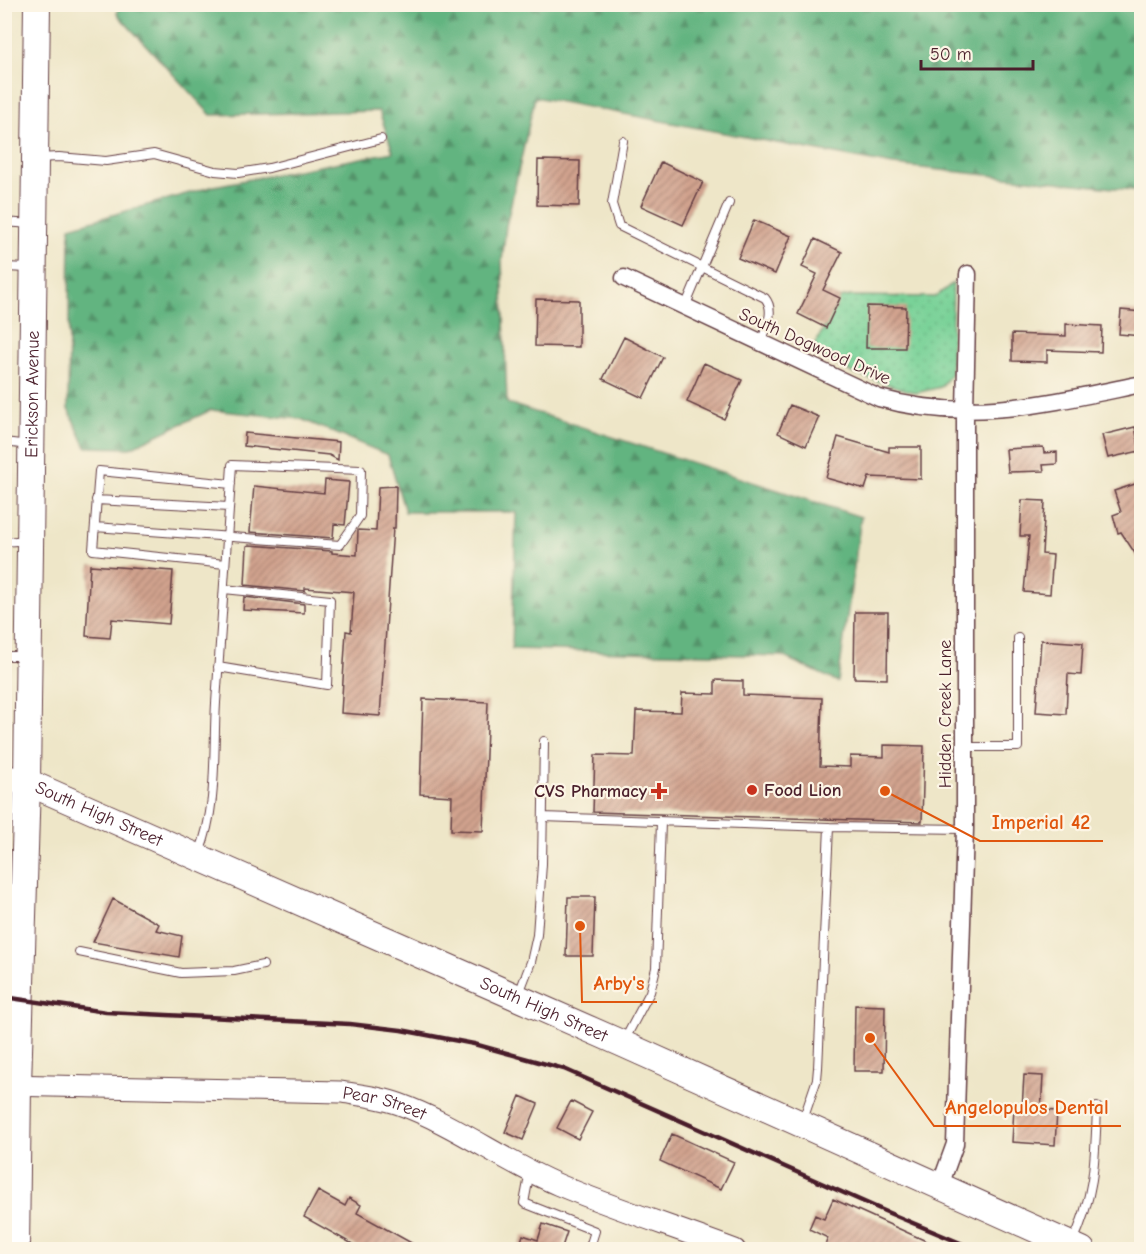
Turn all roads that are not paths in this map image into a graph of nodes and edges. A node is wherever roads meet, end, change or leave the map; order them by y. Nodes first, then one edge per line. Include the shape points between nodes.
1 (37, 4) edge
2 (381, 139) dead end
3 (623, 141) dead end
4 (34, 159) junction
5 (729, 203) dead end
6 (4, 222) edge
7 (34, 224) junction
8 (4, 267) edge
9 (702, 267) junction
10 (33, 268) junction
11 (968, 274) dead end
12 (624, 278) dead end
13 (685, 307) junction
14 (760, 344) junction
15 (1142, 384) edge
16 (965, 411) junction
17 (4, 442) edge
18 (30, 445) junction
19 (231, 484) junction
20 (96, 500) junction
21 (229, 507) junction
22 (95, 527) junction
23 (227, 537) junction
24 (17, 541) edge
25 (225, 564) junction
26 (224, 589) junction
27 (1018, 638) dead end
28 (16, 656) edge
29 (218, 667) junction
30 (544, 741) dead end
31 (965, 747) junction
32 (4, 764) edge
33 (16, 780) edge
34 (543, 817) junction
35 (661, 822) junction
36 (829, 827) junction
37 (964, 828) junction
38 (197, 856) junction
39 (79, 952) dead end
40 (263, 965) dead end
41 (518, 998) junction
42 (623, 1044) junction
43 (11, 1085) edge
44 (1097, 1107) dead end
45 (802, 1124) junction
46 (530, 1171) junction
47 (938, 1186) junction
48 (1077, 1247) edge
49 (16, 1250) edge
50 (589, 1250) edge
51 (735, 1250) edge

1 - 4 main road, Erickson Avenue
2 - 4 lane via 238,173 215,171 154,154 106,161 59,156
3 - 9 lane via 612,204 617,224
4 - 7 main road, Erickson Avenue
5 - 9 lane
6 - 7 lane
7 - 10 main road, Erickson Avenue
8 - 10 lane
9 - 13 lane
9 - 14 lane via 756,292 770,303
10 - 18 main road, Erickson Avenue
11 - 16 street, Hidden Creek Lane
12 - 13 street, South Dogwood Drive
13 - 14 street, South Dogwood Drive
14 - 16 street, South Dogwood Drive via 879,398 905,405
15 - 16 street, South Dogwood Drive via 1026,407
16 - 31 street, Hidden Creek Lane
17 - 18 lane
18 - 24 main road, Erickson Avenue
19 - 20 lane via 99,471
19 - 21 lane
19 - 23 lane via 232,465 361,470 360,516 340,545
20 - 21 lane
20 - 22 lane
21 - 23 lane
22 - 23 lane
22 - 25 lane via 93,550
23 - 25 lane
24 - 28 main road, Erickson Avenue
25 - 26 lane
26 - 29 lane
26 - 29 lane via 330,600 327,685
27 - 31 lane via 1018,747
28 - 33 main road, Erickson Avenue
29 - 38 lane via 211,809
30 - 34 lane
31 - 37 street, Hidden Creek Lane
32 - 33 main road, South High Street
33 - 38 main road, South High Street
33 - 43 main road, Erickson Avenue via 18,914
34 - 35 lane
34 - 41 lane via 537,935
35 - 36 lane
35 - 42 lane via 656,968 650,992
36 - 37 lane
36 - 45 lane via 817,1080
37 - 47 street, Hidden Creek Lane via 955,1144
38 - 41 main road, South High Street
39 - 40 lane via 181,974
41 - 42 main road, South High Street
42 - 45 main road, South High Street
43 - 46 street, Pear Street via 341,1092 366,1096 397,1103 430,1117
43 - 49 main road, Erickson Avenue
44 - 48 lane via 1092,1184
45 - 47 main road, South High Street
46 - 50 lane via 524,1203 595,1231
46 - 51 street, Pear Street
47 - 48 main road, South High Street

